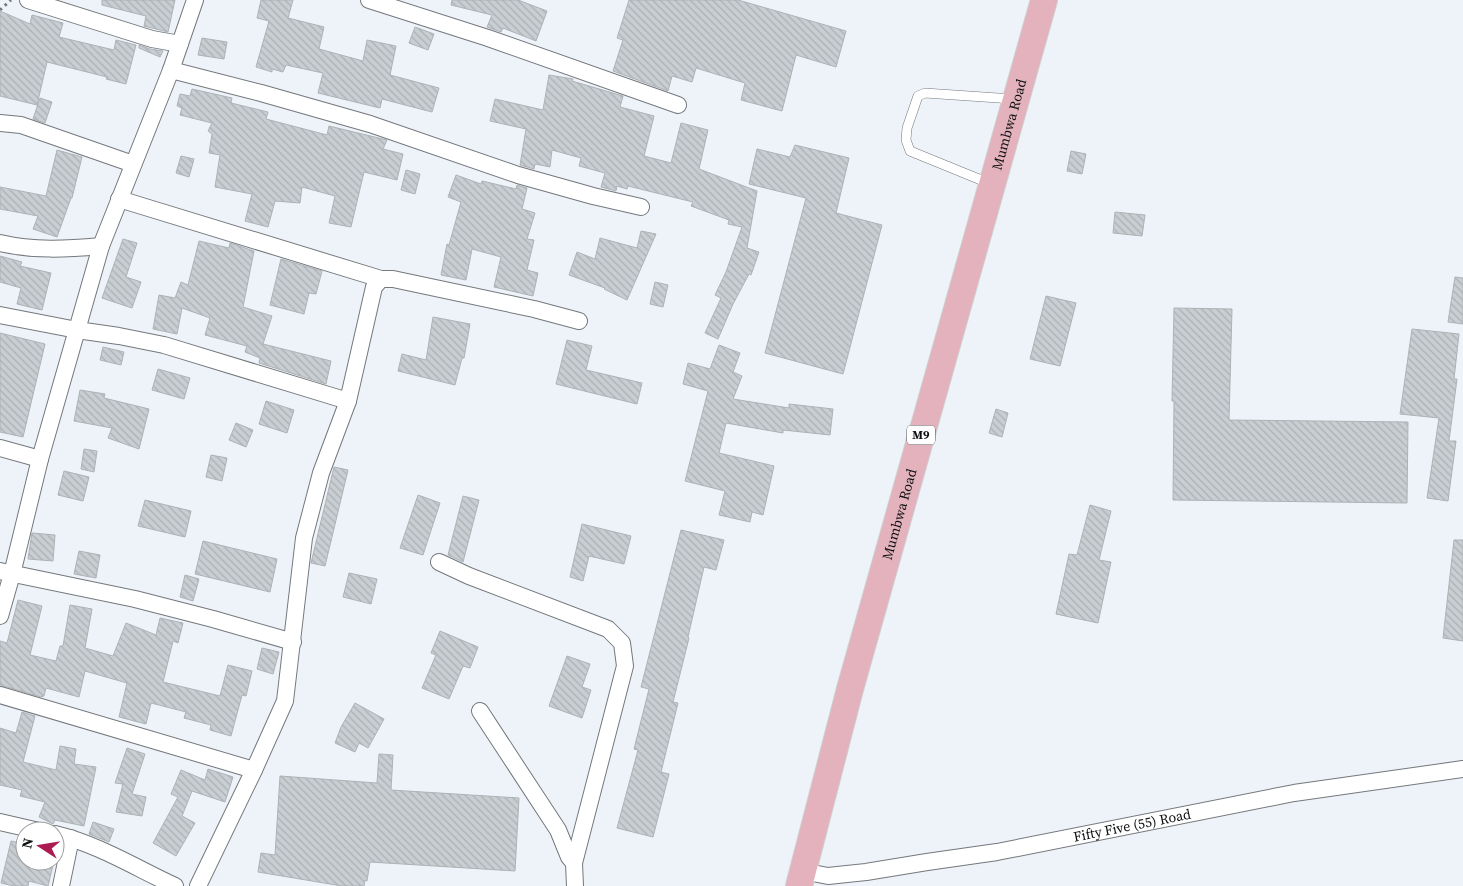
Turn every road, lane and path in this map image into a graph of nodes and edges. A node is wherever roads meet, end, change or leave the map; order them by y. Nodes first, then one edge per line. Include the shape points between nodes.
1 (11, 0) edge
2 (28, 0) edge
3 (195, 0) edge
4 (369, 0) edge
5 (1044, 0) edge
6 (0, 10) edge
7 (180, 44) junction
8 (171, 70) junction
9 (1015, 99) junction
10 (678, 105) dead end
11 (0, 122) edge
12 (133, 164) junction
13 (991, 184) junction
14 (119, 200) junction
15 (641, 207) dead end
16 (0, 243) edge
17 (101, 246) junction
18 (381, 279) junction
19 (0, 315) edge
20 (579, 321) dead end
21 (77, 330) junction
22 (348, 401) junction
23 (0, 448) edge
24 (40, 459) junction
25 (439, 562) dead end
26 (6, 572) edge
27 (0, 616) edge
28 (293, 642) junction
29 (0, 695) edge
30 (480, 711) dead end
31 (1463, 769) edge
32 (254, 770) junction
33 (0, 822) edge
34 (15, 825) edge
35 (65, 837) edge
36 (574, 863) junction
37 (62, 871) edge
38 (800, 878) edge
39 (61, 886) edge
40 (175, 886) edge
41 (198, 886) edge
42 (575, 886) edge

1 - 6 path
2 - 7 street
3 - 7 street
4 - 10 street
5 - 9 main road, Mumbwa Road / M9
7 - 8 street
8 - 12 street
8 - 15 street via 361,122 518,174
9 - 13 main road, Mumbwa Road / M9
9 - 13 lane via 925,93 918,96 909,121 906,140 910,151
11 - 12 street via 21,125
12 - 14 street
13 - 38 main road, Mumbwa Road / M9
14 - 17 street
14 - 18 street
16 - 17 street via 56,250
17 - 21 street
18 - 20 street via 515,304
18 - 22 street via 374,287
19 - 21 street
21 - 22 street via 164,345
21 - 24 street
22 - 28 street via 321,473 304,538
23 - 24 street
24 - 26 street
25 - 36 street via 608,629 622,643 625,666
26 - 27 street
26 - 28 street via 135,599
28 - 32 street via 285,701
29 - 32 street
30 - 36 street via 558,830
31 - 38 street, Fifty Five (55) Road via 1294,793 997,852 866,872
32 - 41 street
33 - 34 street
35 - 40 street via 108,852
36 - 42 street
37 - 39 street

